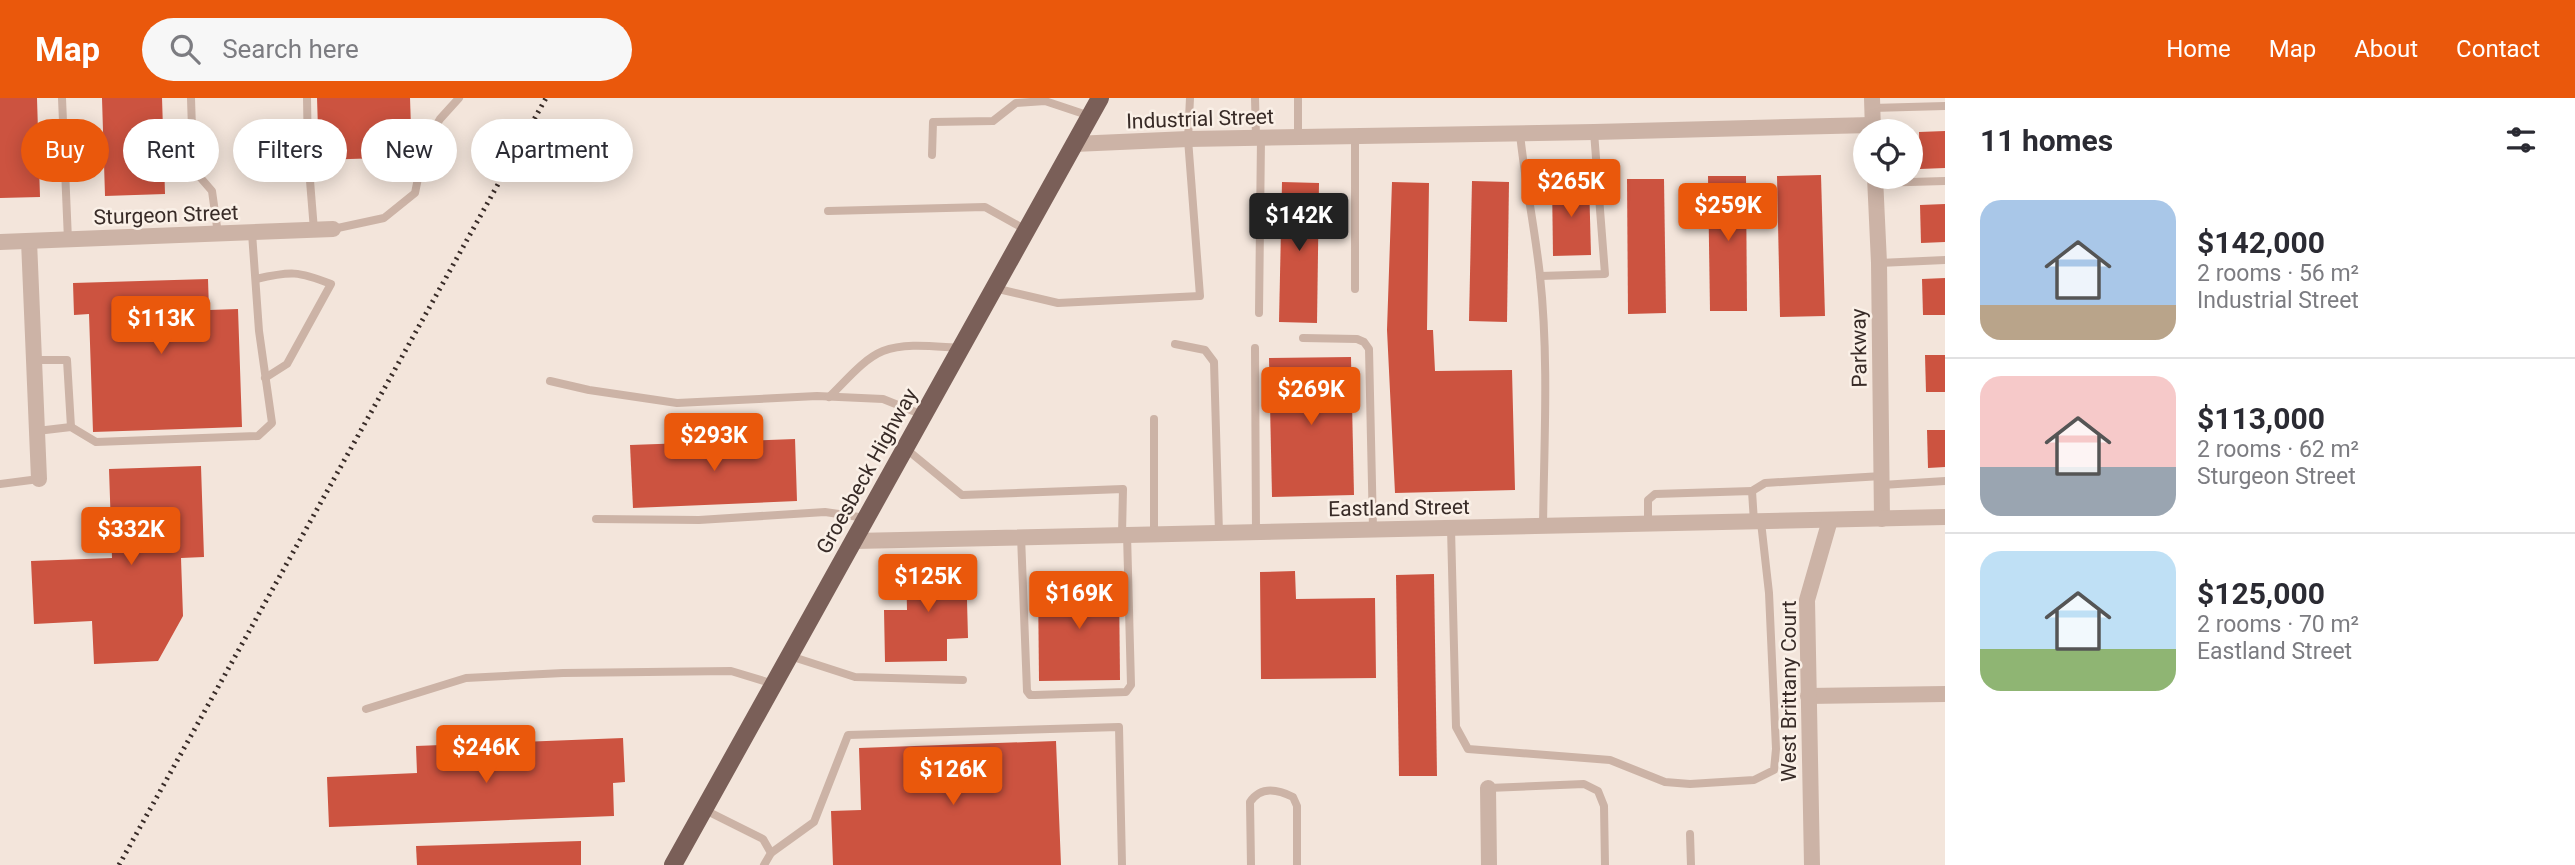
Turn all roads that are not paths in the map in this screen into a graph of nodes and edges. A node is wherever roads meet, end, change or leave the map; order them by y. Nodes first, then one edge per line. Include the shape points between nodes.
1 (62, 98) edge
2 (191, 98) edge
3 (307, 98) edge
4 (459, 98) edge
5 (1100, 98) edge
6 (1190, 98) edge
7 (1255, 98) edge
8 (1298, 98) edge
9 (1872, 103) edge
10 (1945, 106) edge
11 (1090, 116) junction
12 (1853, 128) edge
13 (1594, 132) junction
14 (1520, 134) junction
15 (1354, 136) junction
16 (1298, 137) junction
17 (1258, 138) junction
18 (1188, 139) junction
19 (1074, 144) junction
20 (932, 155) dead end
21 (1923, 181) edge
22 (1945, 181) edge
23 (1875, 189) edge
24 (828, 211) dead end
25 (334, 229) joint
26 (314, 230) junction
27 (1027, 230) junction
28 (252, 233) junction
29 (218, 234) junction
30 (68, 240) junction
31 (29, 242) junction
32 (0, 243) edge
33 (1945, 260) edge
34 (1879, 263) junction
35 (1540, 276) junction
36 (256, 279) junction
37 (994, 288) junction
38 (1355, 289) dead end
39 (1259, 313) dead end
40 (1303, 338) dead end
41 (1175, 344) dead end
42 (961, 348) junction
43 (1255, 348) dead end
44 (34, 360) junction
45 (265, 378) junction
46 (550, 381) dead end
47 (829, 397) junction
48 (924, 415) junction
49 (1154, 419) dead end
50 (71, 427) junction
51 (37, 431) junction
52 (905, 448) junction
53 (39, 479) joint
54 (1882, 481) junction
55 (1945, 481) edge
56 (0, 484) edge
57 (1752, 491) junction
58 (1945, 517) edge
59 (866, 518) junction
60 (596, 519) dead end
61 (1882, 519) junction
62 (1830, 520) junction
63 (1757, 522) junction
64 (1648, 525) junction
65 (1543, 527) junction
66 (1451, 528) junction
67 (1373, 530) junction
68 (1256, 532) junction
69 (1219, 533) junction
70 (1124, 534) junction
71 (1154, 534) junction
72 (1021, 536) junction
73 (854, 541) junction
74 (790, 656) junction
75 (963, 680) dead end
76 (774, 684) junction
77 (1945, 694) edge
78 (1808, 696) junction
79 (366, 709) dead end
80 (1488, 788) joint
81 (704, 809) junction
82 (1690, 834) dead end
83 (771, 853) junction
84 (673, 865) edge
85 (764, 865) edge
86 (1122, 865) edge
87 (1251, 865) edge
88 (1297, 865) edge
89 (1489, 865) edge
90 (1605, 865) edge
91 (1691, 865) edge
92 (1812, 865) edge

1 - 30 lane
2 - 29 lane via 199,176 212,191
3 - 26 lane
4 - 25 lane via 439,119 425,144 415,192 384,218
5 - 11 main road, Groesbeck Highway
6 - 18 lane
7 - 17 lane
8 - 16 lane
9 - 10 lane
11 - 19 main road, Groesbeck Highway
11 - 20 lane via 1045,101 1016,103 993,121 933,122
12 - 13 street, Industrial Street
13 - 14 street, Industrial Street
13 - 35 lane via 1605,274
14 - 15 street, Industrial Street
14 - 35 lane
15 - 16 street, Industrial Street
15 - 38 lane
16 - 17 street, Industrial Street
17 - 18 street, Industrial Street
17 - 39 lane
18 - 19 street, Industrial Street
18 - 37 lane via 1200,296 1058,303
19 - 27 main road, Groesbeck Highway
21 - 22 lane
23 - 34 street, Parkway
24 - 27 lane via 985,207
25 - 26 street, Sturgeon Street
26 - 28 street, Sturgeon Street
27 - 37 main road, Groesbeck Highway
28 - 29 street, Sturgeon Street
28 - 36 lane
29 - 30 street, Sturgeon Street
30 - 31 street, Sturgeon Street
31 - 32 street, Sturgeon Street
31 - 44 street
33 - 34 lane
34 - 54 street, Parkway
35 - 65 lane
36 - 45 lane
36 - 45 lane via 301,272 331,284 287,364
37 - 42 main road, Groesbeck Highway
40 - 67 lane via 1357,339 1369,349
41 - 69 lane via 1205,350 1214,362
42 - 47 lane via 883,351
42 - 48 main road, Groesbeck Highway
43 - 68 lane
44 - 50 lane via 67,360
44 - 51 street
45 - 50 lane via 272,423 258,436 96,442
46 - 47 lane via 677,403
47 - 48 lane via 883,399
48 - 52 main road, Groesbeck Highway
49 - 71 lane
50 - 51 lane
51 - 53 street
52 - 59 main road, Groesbeck Highway
52 - 70 lane via 962,495 1123,489
53 - 56 lane
54 - 55 lane
54 - 57 lane via 1765,483
54 - 61 street, Parkway
57 - 63 lane
57 - 64 lane via 1655,494 1648,500
58 - 61 street, Eastland Street
59 - 60 lane via 825,512 699,520
59 - 73 main road, Groesbeck Highway
61 - 62 street, Eastland Street
62 - 63 street, Eastland Street
62 - 78 street, West Brittany Court via 1807,600
63 - 64 street, Eastland Street
63 - 66 lane via 1770,606 1774,770 1754,780 1690,784 1665,782 1610,760 1468,750 1455,727
64 - 65 street, Eastland Street
65 - 66 street, Eastland Street
66 - 67 street, Eastland Street
67 - 68 street, Eastland Street
68 - 69 street, Eastland Street
69 - 71 street, Eastland Street
70 - 71 street, Eastland Street
70 - 72 street, Eastland Street
70 - 72 lane via 1131,685 1126,692 1035,695 1027,691
72 - 73 street, Eastland Street
73 - 74 main road, Groesbeck Highway
74 - 75 lane via 855,677
74 - 76 main road, Groesbeck Highway
76 - 79 lane via 731,671 467,678
76 - 81 main road, Groesbeck Highway
77 - 78 street
78 - 92 street, West Brittany Court
80 - 89 street
80 - 90 lane via 1584,784 1598,791 1604,806
81 - 83 lane via 763,839
81 - 84 main road, Groesbeck Highway
82 - 91 lane
83 - 85 lane
83 - 86 lane via 814,821 848,734 1119,727
87 - 88 lane via 1250,802 1255,793 1266,790 1293,797 1297,806

